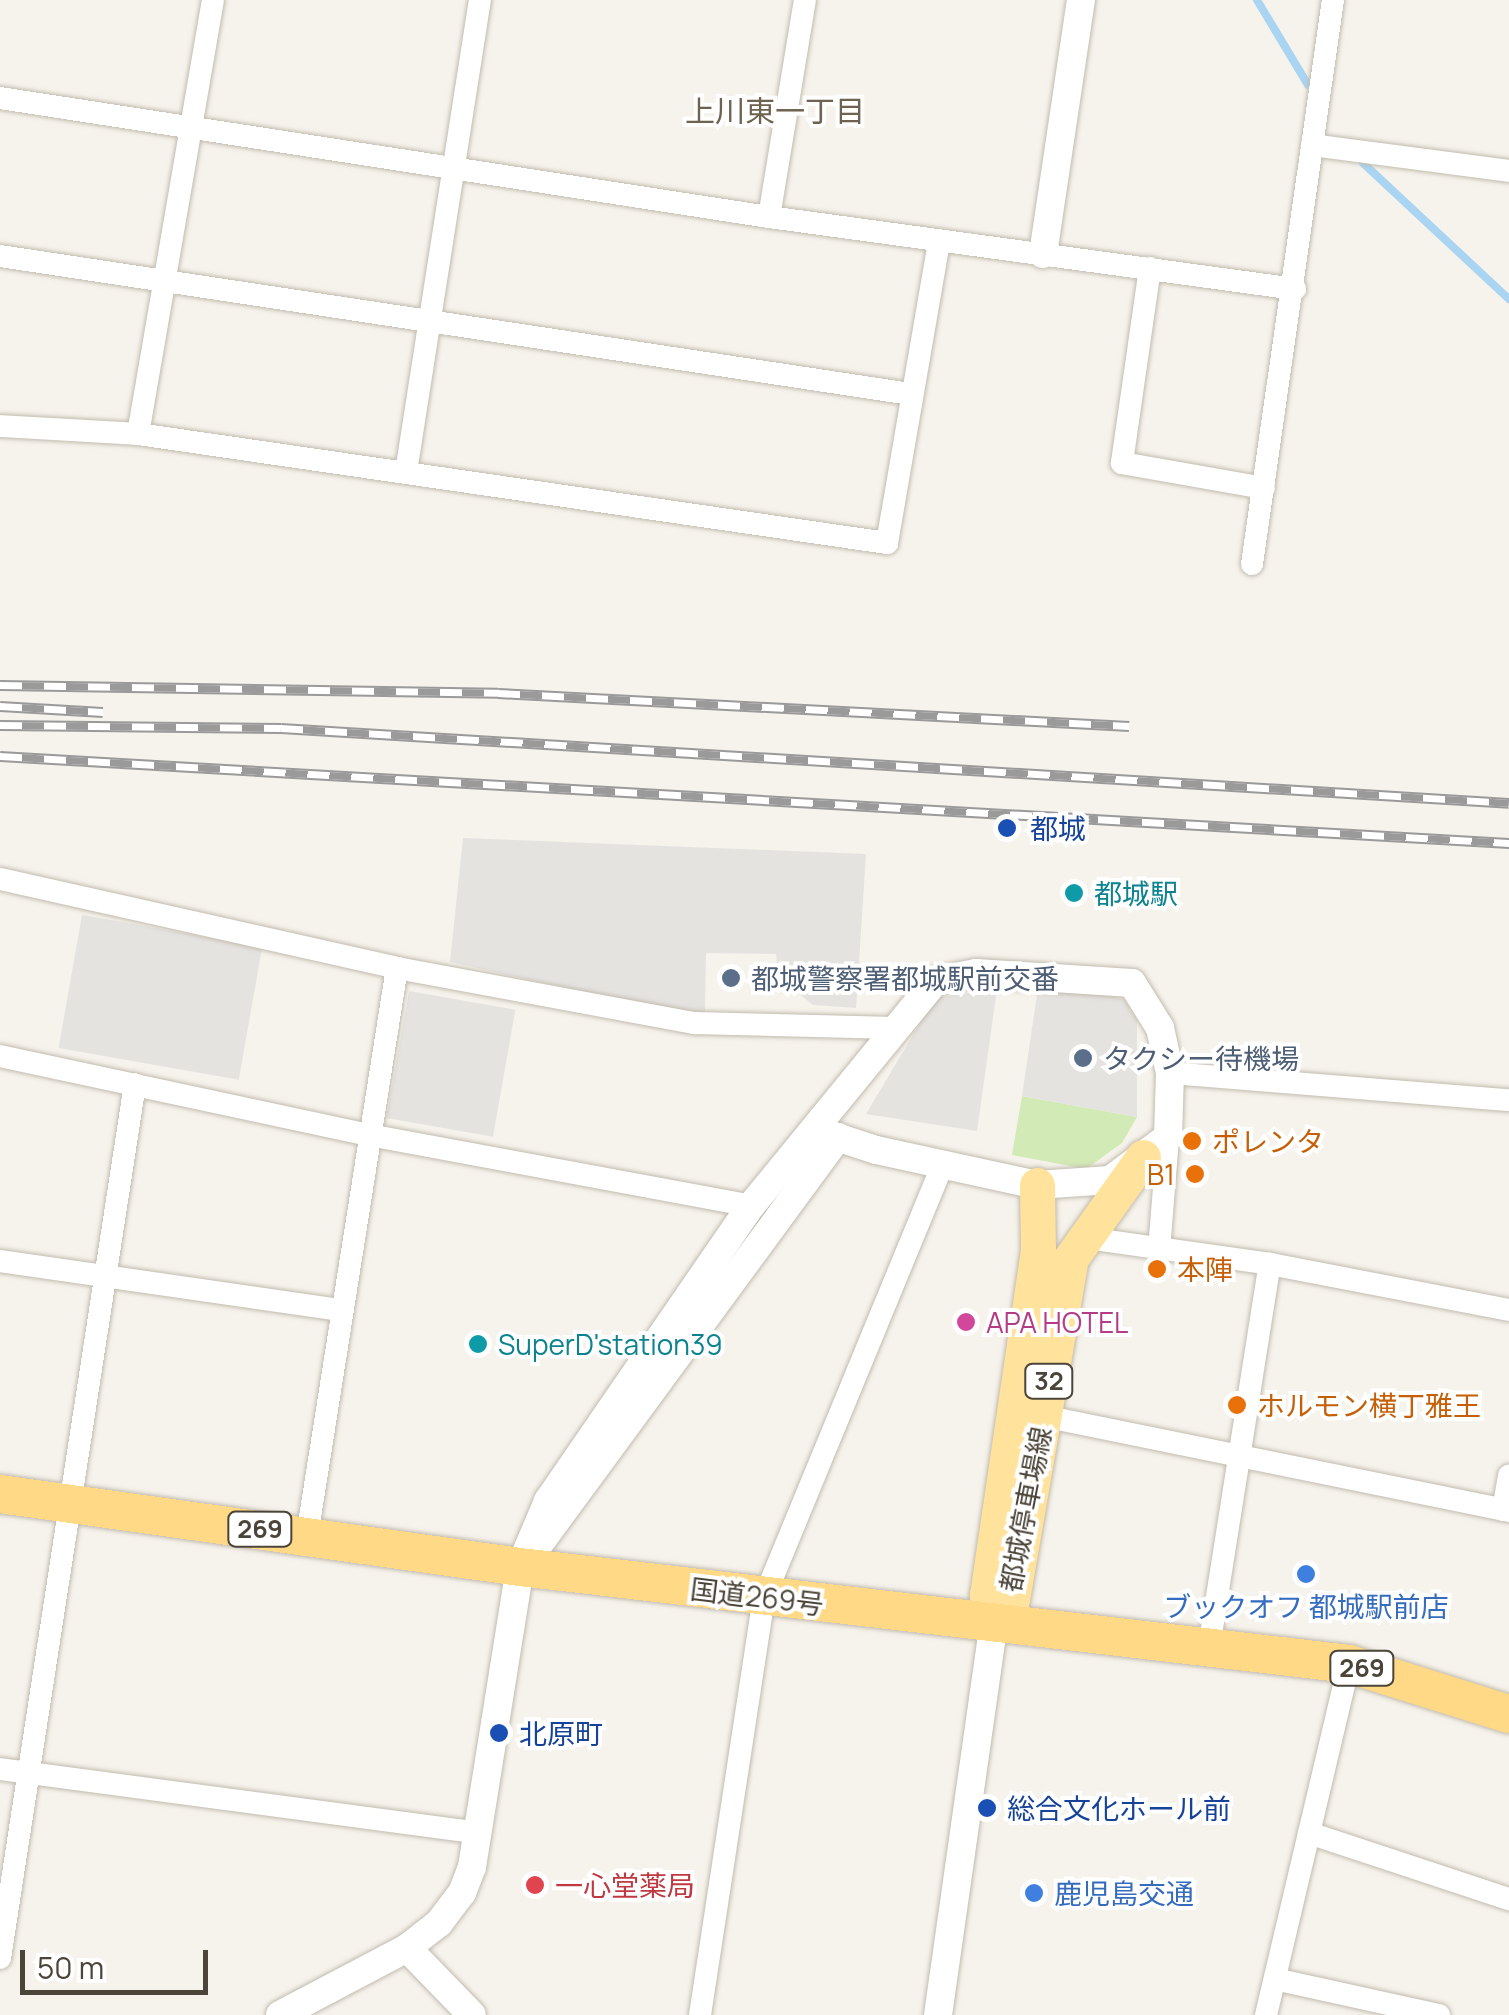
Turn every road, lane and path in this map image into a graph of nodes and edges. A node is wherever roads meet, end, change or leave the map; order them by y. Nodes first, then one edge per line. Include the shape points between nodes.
1 (213, 0) edge
2 (480, 0) edge
3 (805, 0) edge
4 (1081, 0) edge
5 (1334, 0) edge
6 (0, 98) edge
7 (192, 130) junction
8 (1312, 145) junction
9 (455, 168) junction
10 (1509, 171) edge
11 (769, 216) junction
12 (939, 241) junction
13 (1043, 254) junction
14 (0, 256) edge
15 (1150, 268) junction
16 (166, 282) junction
17 (1295, 289) junction
18 (432, 318) junction
19 (910, 394) junction
20 (0, 426) edge
21 (138, 434) junction
22 (406, 472) junction
23 (1264, 488) junction
24 (1252, 564) dead end
25 (0, 879) edge
26 (397, 968) junction
27 (894, 1028) junction
28 (0, 1056) edge
29 (1170, 1073) junction
30 (135, 1084) junction
31 (1509, 1100) edge
32 (826, 1134) junction
33 (370, 1135) junction
34 (1156, 1147) junction
35 (943, 1163) junction
36 (1037, 1186) junction
37 (751, 1206) junction
38 (1086, 1238) junction
39 (1159, 1250) junction
40 (0, 1262) edge
41 (1270, 1264) junction
42 (108, 1275) junction
43 (340, 1310) junction
44 (1509, 1310) edge
45 (1044, 1416) junction
46 (1242, 1457) junction
47 (1509, 1476) edge
48 (0, 1494) edge
49 (72, 1503) junction
50 (1506, 1511) edge
51 (307, 1536) junction
52 (520, 1567) junction
53 (764, 1598) junction
54 (994, 1622) junction
55 (1208, 1648) junction
56 (1350, 1664) junction
57 (1509, 1714) edge
58 (0, 1769) edge
59 (28, 1774) junction
60 (478, 1833) junction
61 (1309, 1833) junction
62 (1509, 1900) edge
63 (407, 1948) junction
64 (0, 1958) edge
65 (1275, 1979) junction
66 (280, 2015) edge
67 (472, 2015) edge
68 (700, 2015) edge
69 (938, 2015) edge
70 (1266, 2015) edge
71 (1438, 2015) edge

1 - 7 street
2 - 9 street
3 - 11 street
4 - 13 street
5 - 8 street
6 - 7 street
7 - 9 street
7 - 16 street
8 - 10 street
8 - 17 street
9 - 11 street
9 - 18 street
11 - 12 street
12 - 13 street
12 - 19 street
13 - 15 street
14 - 16 street
15 - 17 street
15 - 23 street via 1122,463
16 - 18 street
16 - 21 street
17 - 23 street
18 - 19 street
18 - 22 street
19 - 22 street via 887,543
20 - 21 street
21 - 22 street
23 - 24 street
25 - 26 street
26 - 27 street via 695,1024
26 - 33 street
27 - 29 street via 935,981 976,973 1132,983 1160,1028
27 - 32 street
28 - 30 street
29 - 31 street
29 - 34 street
30 - 33 street
30 - 42 street
32 - 35 street
32 - 37 street
32 - 52 street
33 - 37 street
33 - 43 street
34 - 36 street via 1110,1180
34 - 38 main road, 都城停車場線 / 32
34 - 39 street
35 - 36 street
35 - 53 street
36 - 54 main road, 都城停車場線 / 32 via 1038,1250 987,1595
37 - 52 street via 548,1501
38 - 39 street
38 - 45 main road, 都城停車場線 / 32 via 1070,1258
39 - 41 street
40 - 42 street
41 - 44 street
41 - 46 street
42 - 43 street
42 - 49 street
43 - 51 street
45 - 46 street
45 - 54 main road, 都城停車場線 / 32 via 1012,1599
46 - 50 street
46 - 55 street
47 - 50 street
48 - 49 highway, 国道269号 / 269
49 - 51 highway, 国道269号 / 269
49 - 59 street
51 - 52 highway, 国道269号 / 269
52 - 53 highway, 国道269号 / 269
52 - 60 street
53 - 54 highway, 国道269号 / 269
53 - 68 street
54 - 55 highway, 国道269号 / 269
54 - 69 street
55 - 56 highway, 国道269号 / 269
56 - 57 highway, 国道269号 / 269
56 - 61 street
58 - 59 street
59 - 60 street
59 - 64 street
60 - 63 street via 462,1892 439,1923
61 - 62 street
61 - 65 street
63 - 66 street
63 - 67 street
65 - 70 street
65 - 71 street

